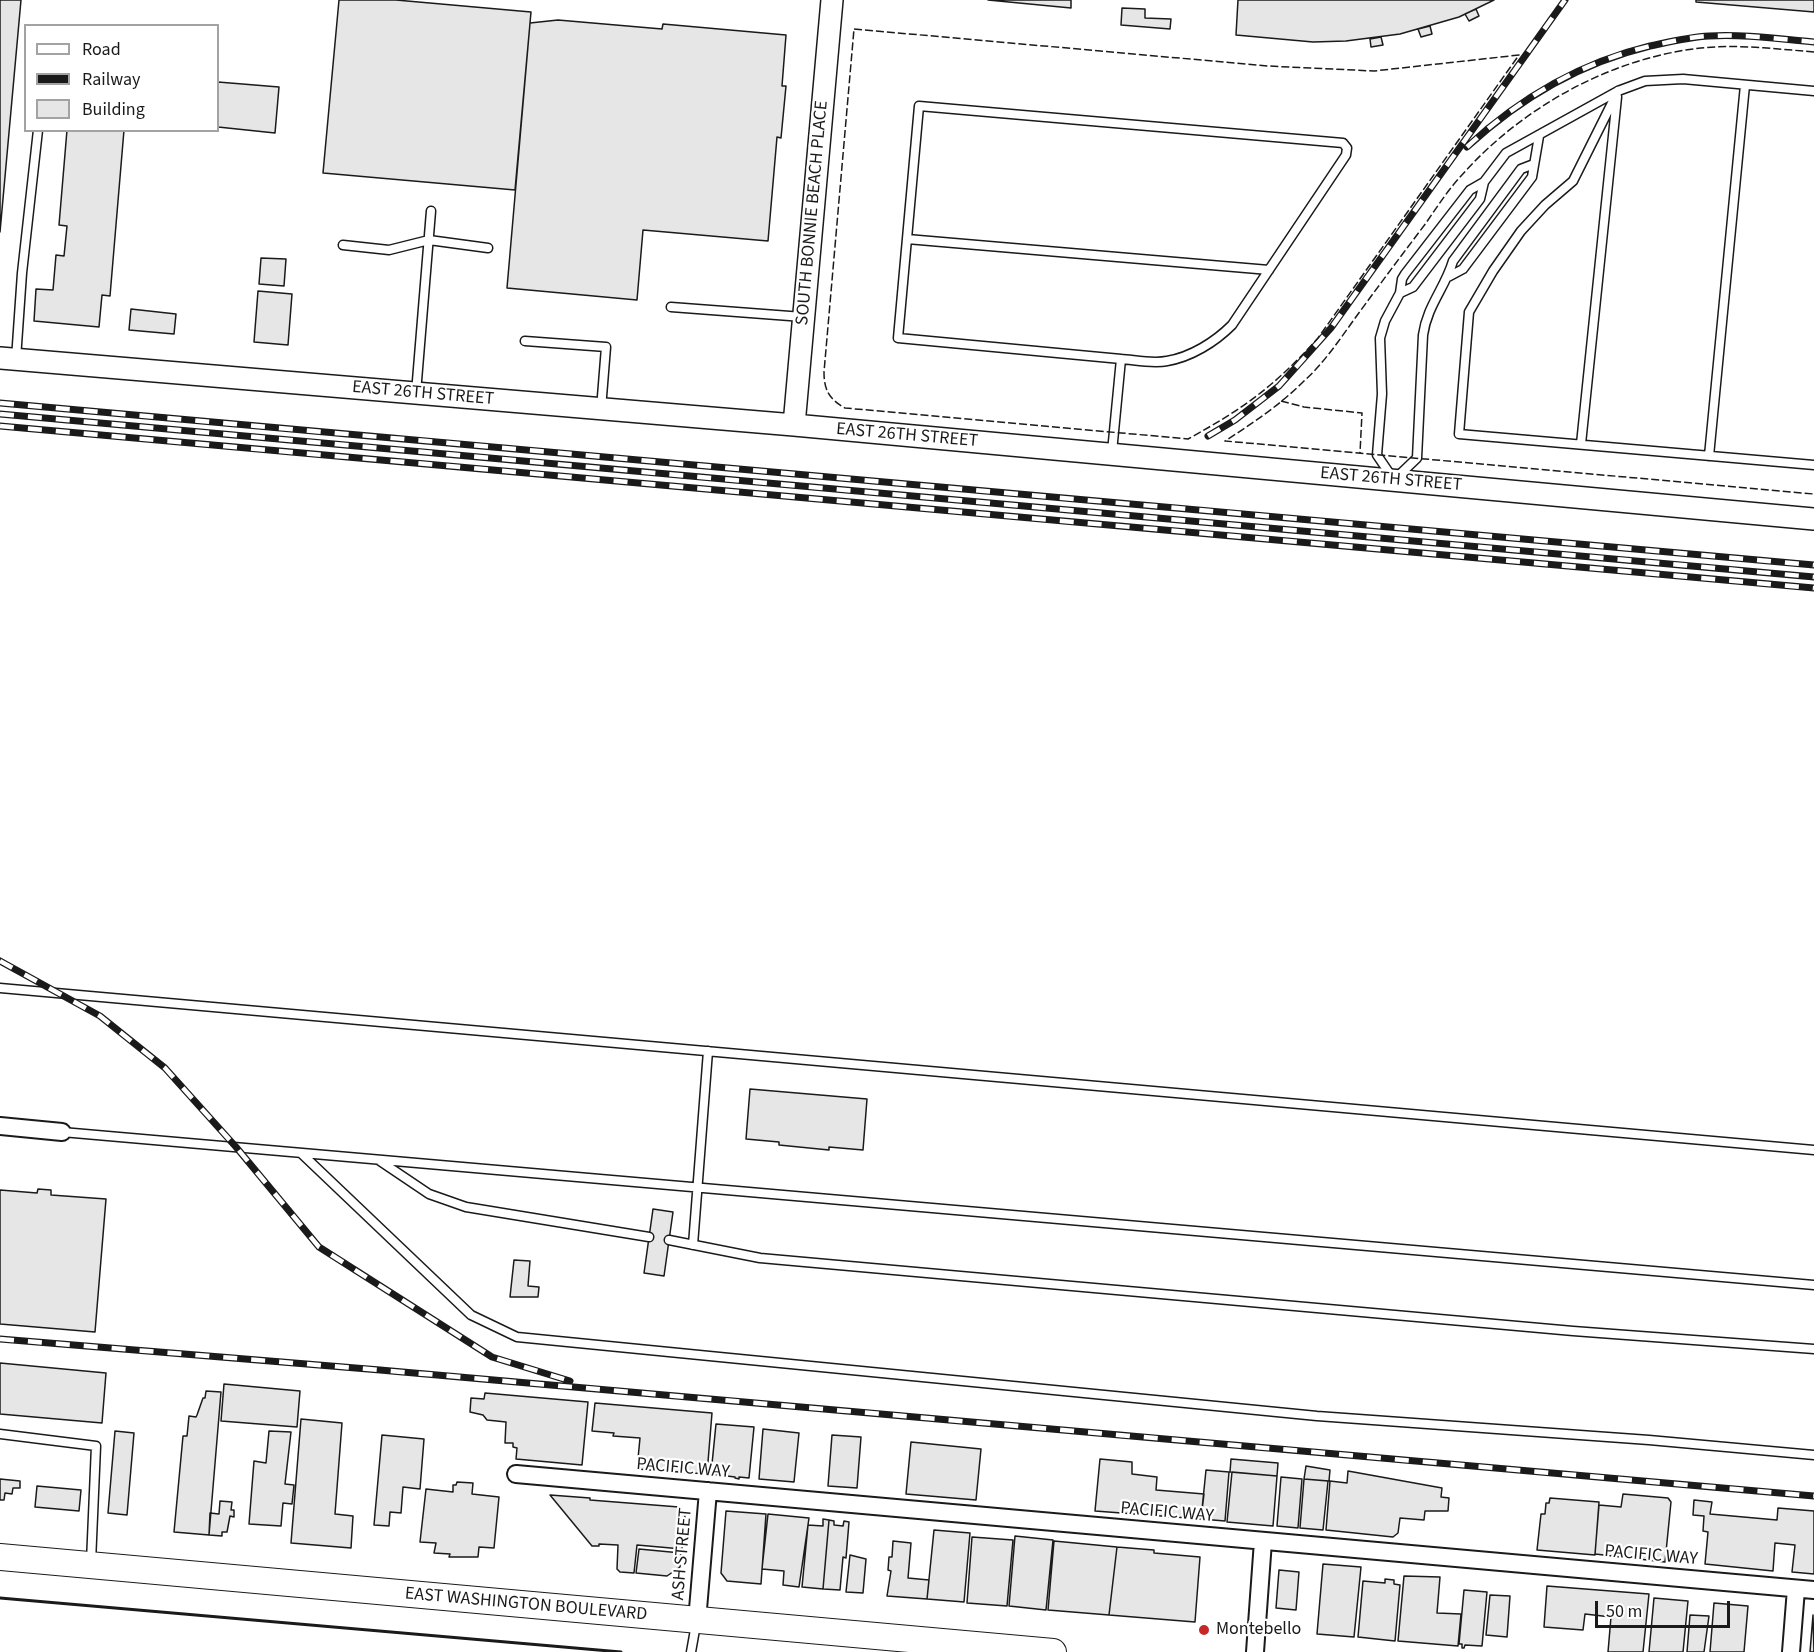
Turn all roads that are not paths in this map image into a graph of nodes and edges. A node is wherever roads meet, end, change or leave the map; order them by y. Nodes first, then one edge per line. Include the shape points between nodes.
1 (832, 0) edge
2 (1745, 85) junction
3 (1618, 91) junction
4 (1814, 91) edge
5 (38, 132) edge
6 (1539, 136) junction
7 (1534, 164) junction
8 (1484, 182) junction
9 (431, 211) dead end
10 (907, 238) junction
11 (429, 240) junction
12 (343, 245) dead end
13 (488, 248) dead end
14 (1269, 270) junction
15 (1448, 276) junction
16 (1400, 293) junction
17 (671, 307) dead end
18 (804, 317) junction
19 (525, 341) dead end
20 (8, 359) edge
21 (1121, 359) junction
22 (416, 394) junction
23 (601, 409) junction
24 (794, 425) junction
25 (1581, 444) junction
26 (1112, 454) junction
27 (1708, 456) junction
28 (1814, 465) edge
29 (1394, 480) junction
30 (1814, 519) edge
31 (0, 988) edge
32 (708, 1051) junction
33 (0, 1126) edge
34 (62, 1132) joint
35 (1814, 1150) edge
36 (302, 1154) junction
37 (379, 1161) junction
38 (696, 1188) junction
39 (649, 1237) dead end
40 (669, 1240) dead end
41 (693, 1245) junction
42 (1814, 1285) edge
43 (1814, 1349) edge
44 (0, 1434) edge
45 (1814, 1455) edge
46 (516, 1474) dead end
47 (708, 1491) junction
48 (1263, 1541) junction
49 (0, 1557) edge
50 (91, 1565) junction
51 (1796, 1589) junction
52 (1814, 1590) edge
53 (697, 1621) junction
54 (691, 1652) edge
55 (1053, 1652) edge
56 (1255, 1652) edge
57 (1791, 1652) edge

1 - 18 street, SOUTH BONNIE BEACH PLACE
2 - 3 lane via 1645,81
2 - 4 lane
2 - 27 lane
3 - 6 lane
3 - 25 lane
3 - 25 lane via 1573,181 1521,231 1469,312 1459,434
5 - 20 lane
6 - 7 lane
6 - 8 lane via 1506,153
7 - 15 lane via 1519,171 1453,261
7 - 15 lane via 1532,177 1463,269
8 - 16 lane via 1480,199 1413,286
8 - 16 lane via 1470,190 1405,274
9 - 11 lane
10 - 14 lane
10 - 14 lane via 919,106 1343,143 1346,155
10 - 21 lane via 898,338
11 - 12 lane via 389,250
11 - 13 lane
11 - 22 lane
14 - 21 lane via 1219,338 1167,362
15 - 29 lane via 1425,319 1417,459
16 - 29 lane via 1380,338 1382,394 1377,455
17 - 18 lane
18 - 24 street, SOUTH BONNIE BEACH PLACE
19 - 23 lane via 606,346
20 - 22 street, EAST 26TH STREET
21 - 26 lane
22 - 23 street, EAST 26TH STREET
23 - 24 street, EAST 26TH STREET
24 - 26 street, EAST 26TH STREET
25 - 27 lane
26 - 29 street, EAST 26TH STREET
27 - 28 lane
29 - 30 street, EAST 26TH STREET
31 - 32 lane
32 - 35 lane
32 - 38 lane
33 - 34 street
34 - 36 lane
36 - 37 lane
36 - 45 lane via 471,1315 517,1337 1317,1416
37 - 38 lane
37 - 39 lane via 429,1194 466,1207
38 - 41 lane
38 - 42 lane
40 - 41 lane
41 - 43 lane via 760,1258
44 - 50 lane via 96,1446
46 - 47 street, PACIFIC WAY
47 - 48 street, PACIFIC WAY
47 - 53 street, ASH STREET
48 - 51 street, PACIFIC WAY
48 - 56 street
49 - 50 main road, EAST WASHINGTON BOULEVARD
50 - 53 main road, EAST WASHINGTON BOULEVARD
51 - 52 street, PACIFIC WAY
51 - 57 street
53 - 54 lane
53 - 55 main road, EAST WASHINGTON BOULEVARD

